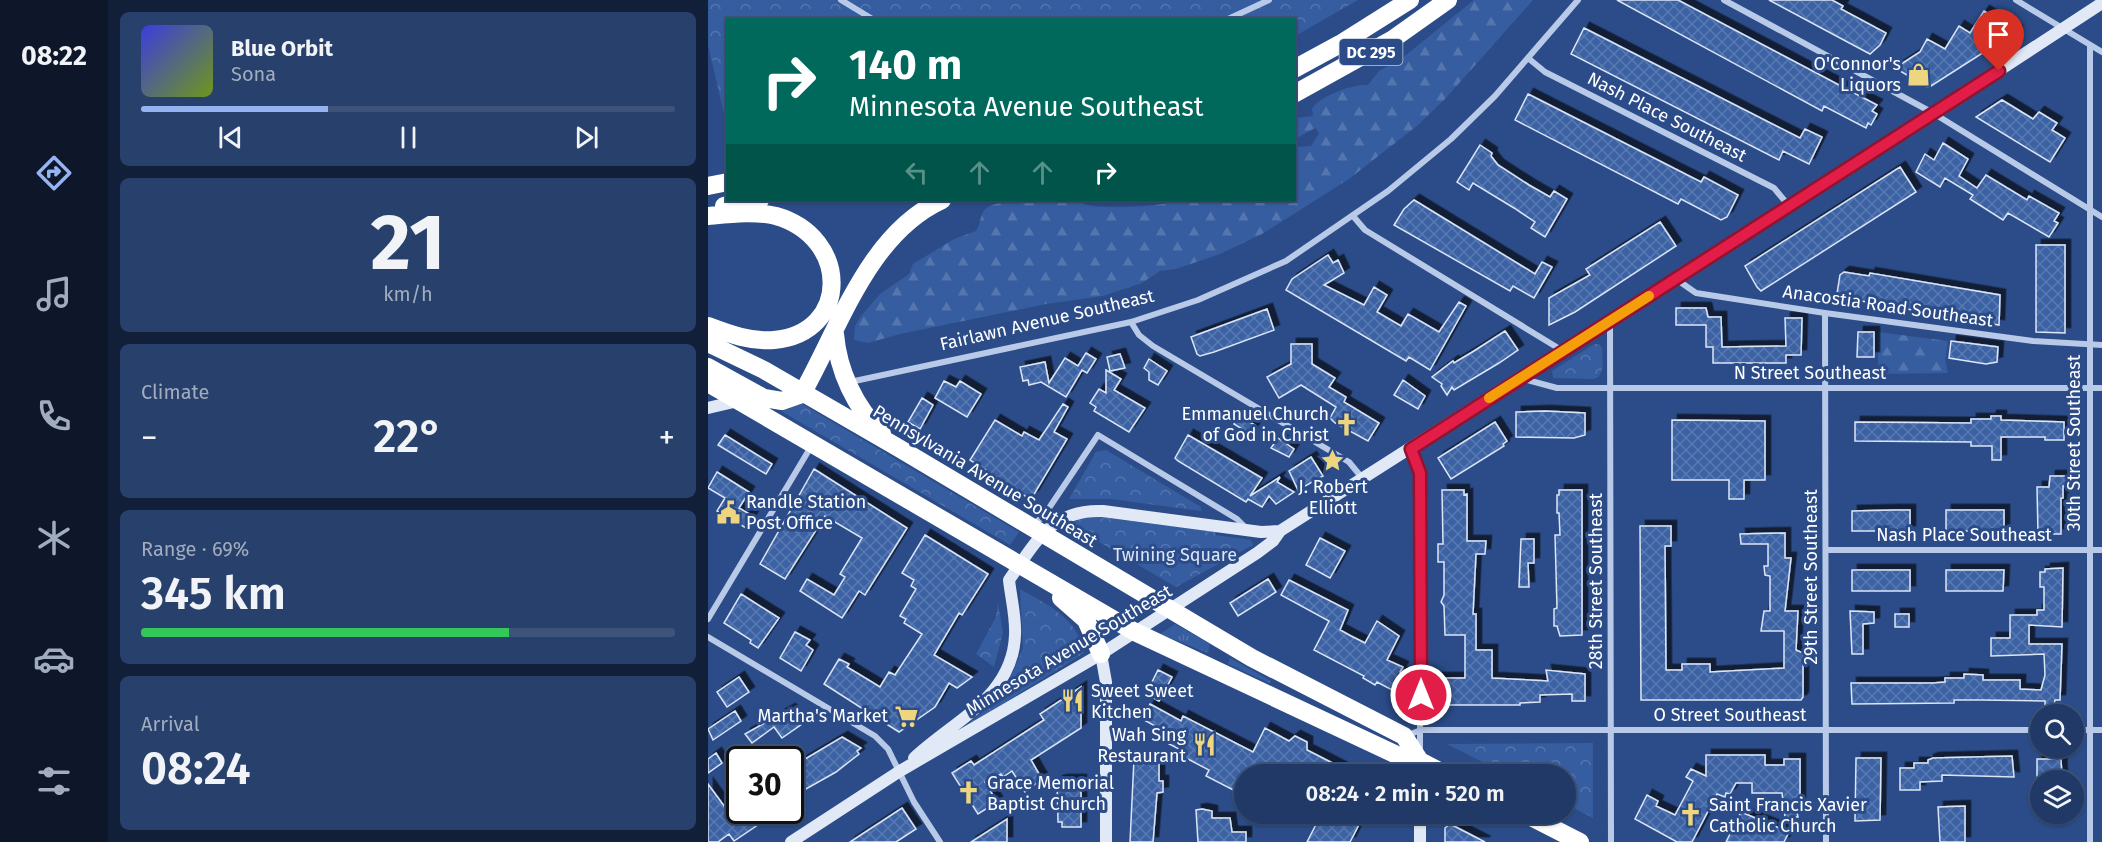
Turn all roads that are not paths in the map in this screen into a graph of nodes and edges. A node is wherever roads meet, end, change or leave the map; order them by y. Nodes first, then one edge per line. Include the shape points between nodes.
1 (842, 0) edge
2 (1269, 0) edge
3 (1410, 0) edge
4 (1448, 0) edge
5 (1578, 0) edge
6 (1724, 0) edge
7 (2016, 0) edge
8 (2102, 3) edge
9 (871, 18) edge
10 (1230, 18) edge
11 (2063, 28) junction
12 (2090, 45) junction
13 (2102, 52) edge
14 (1528, 58) junction
15 (1296, 68) edge
16 (1296, 93) edge
17 (1933, 113) junction
18 (726, 182) edge
19 (708, 186) edge
20 (755, 201) edge
21 (940, 201) edge
22 (1789, 206) junction
23 (708, 210) edge
24 (2090, 210) junction
25 (708, 216) edge
26 (1353, 216) junction
27 (2102, 217) edge
28 (1676, 279) junction
29 (1825, 313) junction
30 (1610, 321) junction
31 (1131, 322) junction
32 (708, 326) edge
33 (835, 334) junction
34 (708, 343) edge
35 (2090, 345) junction
36 (2102, 345) edge
37 (1563, 351) junction
38 (708, 367) edge
39 (1520, 378) junction
40 (846, 382) junction
41 (708, 383) edge
42 (1611, 388) junction
43 (1826, 388) junction
44 (2090, 388) junction
45 (2102, 388) edge
46 (802, 394) junction
47 (738, 402) junction
48 (708, 408) edge
49 (812, 445) junction
50 (897, 447) junction
51 (1411, 449) junction
52 (1363, 479) junction
53 (1036, 530) junction
54 (1247, 530) junction
55 (1280, 531) junction
56 (1826, 550) junction
57 (2090, 550) junction
58 (2102, 550) edge
59 (1021, 564) junction
60 (1171, 610) junction
61 (708, 619) edge
62 (1136, 632) junction
63 (708, 637) edge
64 (1101, 654) junction
65 (1611, 730) junction
66 (1826, 730) junction
67 (2030, 730) edge
68 (2084, 730) edge
69 (2090, 730) junction
70 (2102, 730) edge
71 (1413, 733) junction
72 (1412, 764) edge
73 (1419, 764) edge
74 (900, 771) junction
75 (1420, 824) edge
76 (1545, 824) edge
77 (792, 842) edge
78 (940, 842) edge
79 (1106, 842) edge
80 (1420, 842) edge
81 (1580, 842) edge
82 (1611, 842) edge
83 (1826, 842) edge
84 (2090, 842) edge

1 - 9 street
2 - 10 street
3 - 15 highway, DC 295
4 - 16 highway, DC 295 via 1393,39
5 - 14 street, Fairlawn Avenue Southeast
6 - 17 street
7 - 11 street
8 - 11 main road, Minnesota Avenue Southeast
11 - 12 street
11 - 17 main road, Minnesota Avenue Southeast
12 - 13 street
12 - 24 street, 30th Street Southeast
14 - 22 street, Nash Place Southeast via 1545,72 1774,188
14 - 26 street, Fairlawn Avenue Southeast via 1451,139
17 - 22 main road, Minnesota Avenue Southeast
17 - 24 street
18 - 19 highway
20 - 23 highway
21 - 33 highway via 914,215 889,240 868,269
22 - 28 main road, Minnesota Avenue Southeast
24 - 27 street
24 - 35 street, 30th Street Southeast
25 - 32 highway via 767,215 795,224 813,236 825,252 833,279 819,317 791,336 751,339
26 - 31 street, Fairlawn Avenue Southeast via 1286,261 1256,276
26 - 37 street via 1365,230
28 - 29 street, Anacostia Road Southeast via 1696,292
28 - 30 main road, Minnesota Avenue Southeast
29 - 35 street, Anacostia Road Southeast
29 - 43 street, 29th Street Southeast
30 - 37 main road, Minnesota Avenue Southeast
30 - 42 street, 28th Street Southeast
31 - 40 street, Fairlawn Avenue Southeast
31 - 52 street via 1138,335 1153,346 1350,462
33 - 40 highway
33 - 46 highway
34 - 46 highway, Pennsylvania Avenue Southeast
35 - 36 street, Anacostia Road Southeast
35 - 44 street, 30th Street Southeast
37 - 39 main road, Minnesota Avenue Southeast
38 - 46 highway via 764,398 782,401
39 - 42 street, N Street Southeast via 1548,388
39 - 51 main road, Minnesota Avenue Southeast
40 - 50 highway via 864,412
41 - 47 highway
42 - 43 street, N Street Southeast
42 - 65 street, 28th Street Southeast
43 - 44 street, N Street Southeast
43 - 56 street, 29th Street Southeast
44 - 45 street, N Street Southeast
44 - 57 street, 30th Street Southeast
46 - 50 highway, Pennsylvania Avenue Southeast
47 - 48 main road
47 - 49 highway
49 - 59 highway
49 - 61 street
50 - 53 highway, Pennsylvania Avenue Southeast
51 - 52 main road, Minnesota Avenue Southeast
51 - 71 street via 1420,473
52 - 55 main road, Minnesota Avenue Southeast
53 - 54 main road, Minnesota Avenue Southeast via 1063,517 1094,510
53 - 54 street via 1098,435 1237,519
53 - 59 main road, Minnesota Avenue Southeast
53 - 60 highway, Pennsylvania Avenue Southeast
54 - 55 main road, Minnesota Avenue Southeast
55 - 60 main road, Minnesota Avenue Southeast via 1257,554
56 - 57 street, Nash Place Southeast
56 - 66 street, 29th Street Southeast
57 - 58 street, Nash Place Southeast
57 - 69 street, 30th Street Southeast
59 - 62 highway
59 - 64 highway via 1086,620
59 - 74 main road, Minnesota Avenue Southeast via 1009,580 1015,636 1013,655 1002,678 985,702 926,746
60 - 62 main road, Minnesota Avenue Southeast
60 - 71 highway, Pennsylvania Avenue Southeast via 1313,691
62 - 64 main road, Minnesota Avenue Southeast
62 - 72 highway
63 - 74 street via 875,736 888,749
64 - 74 main road, Minnesota Avenue Southeast
64 - 79 main road via 1106,682
65 - 66 street, O Street Southeast
65 - 71 street, O Street Southeast
65 - 82 street, 28th Street Southeast
66 - 67 street, O Street Southeast
66 - 83 street, 29th Street Southeast
68 - 69 street
69 - 70 street
69 - 84 street, 30th Street Southeast
71 - 73 highway
74 - 77 main road, Minnesota Avenue Southeast
74 - 78 street via 914,802
75 - 80 main road
76 - 81 highway

